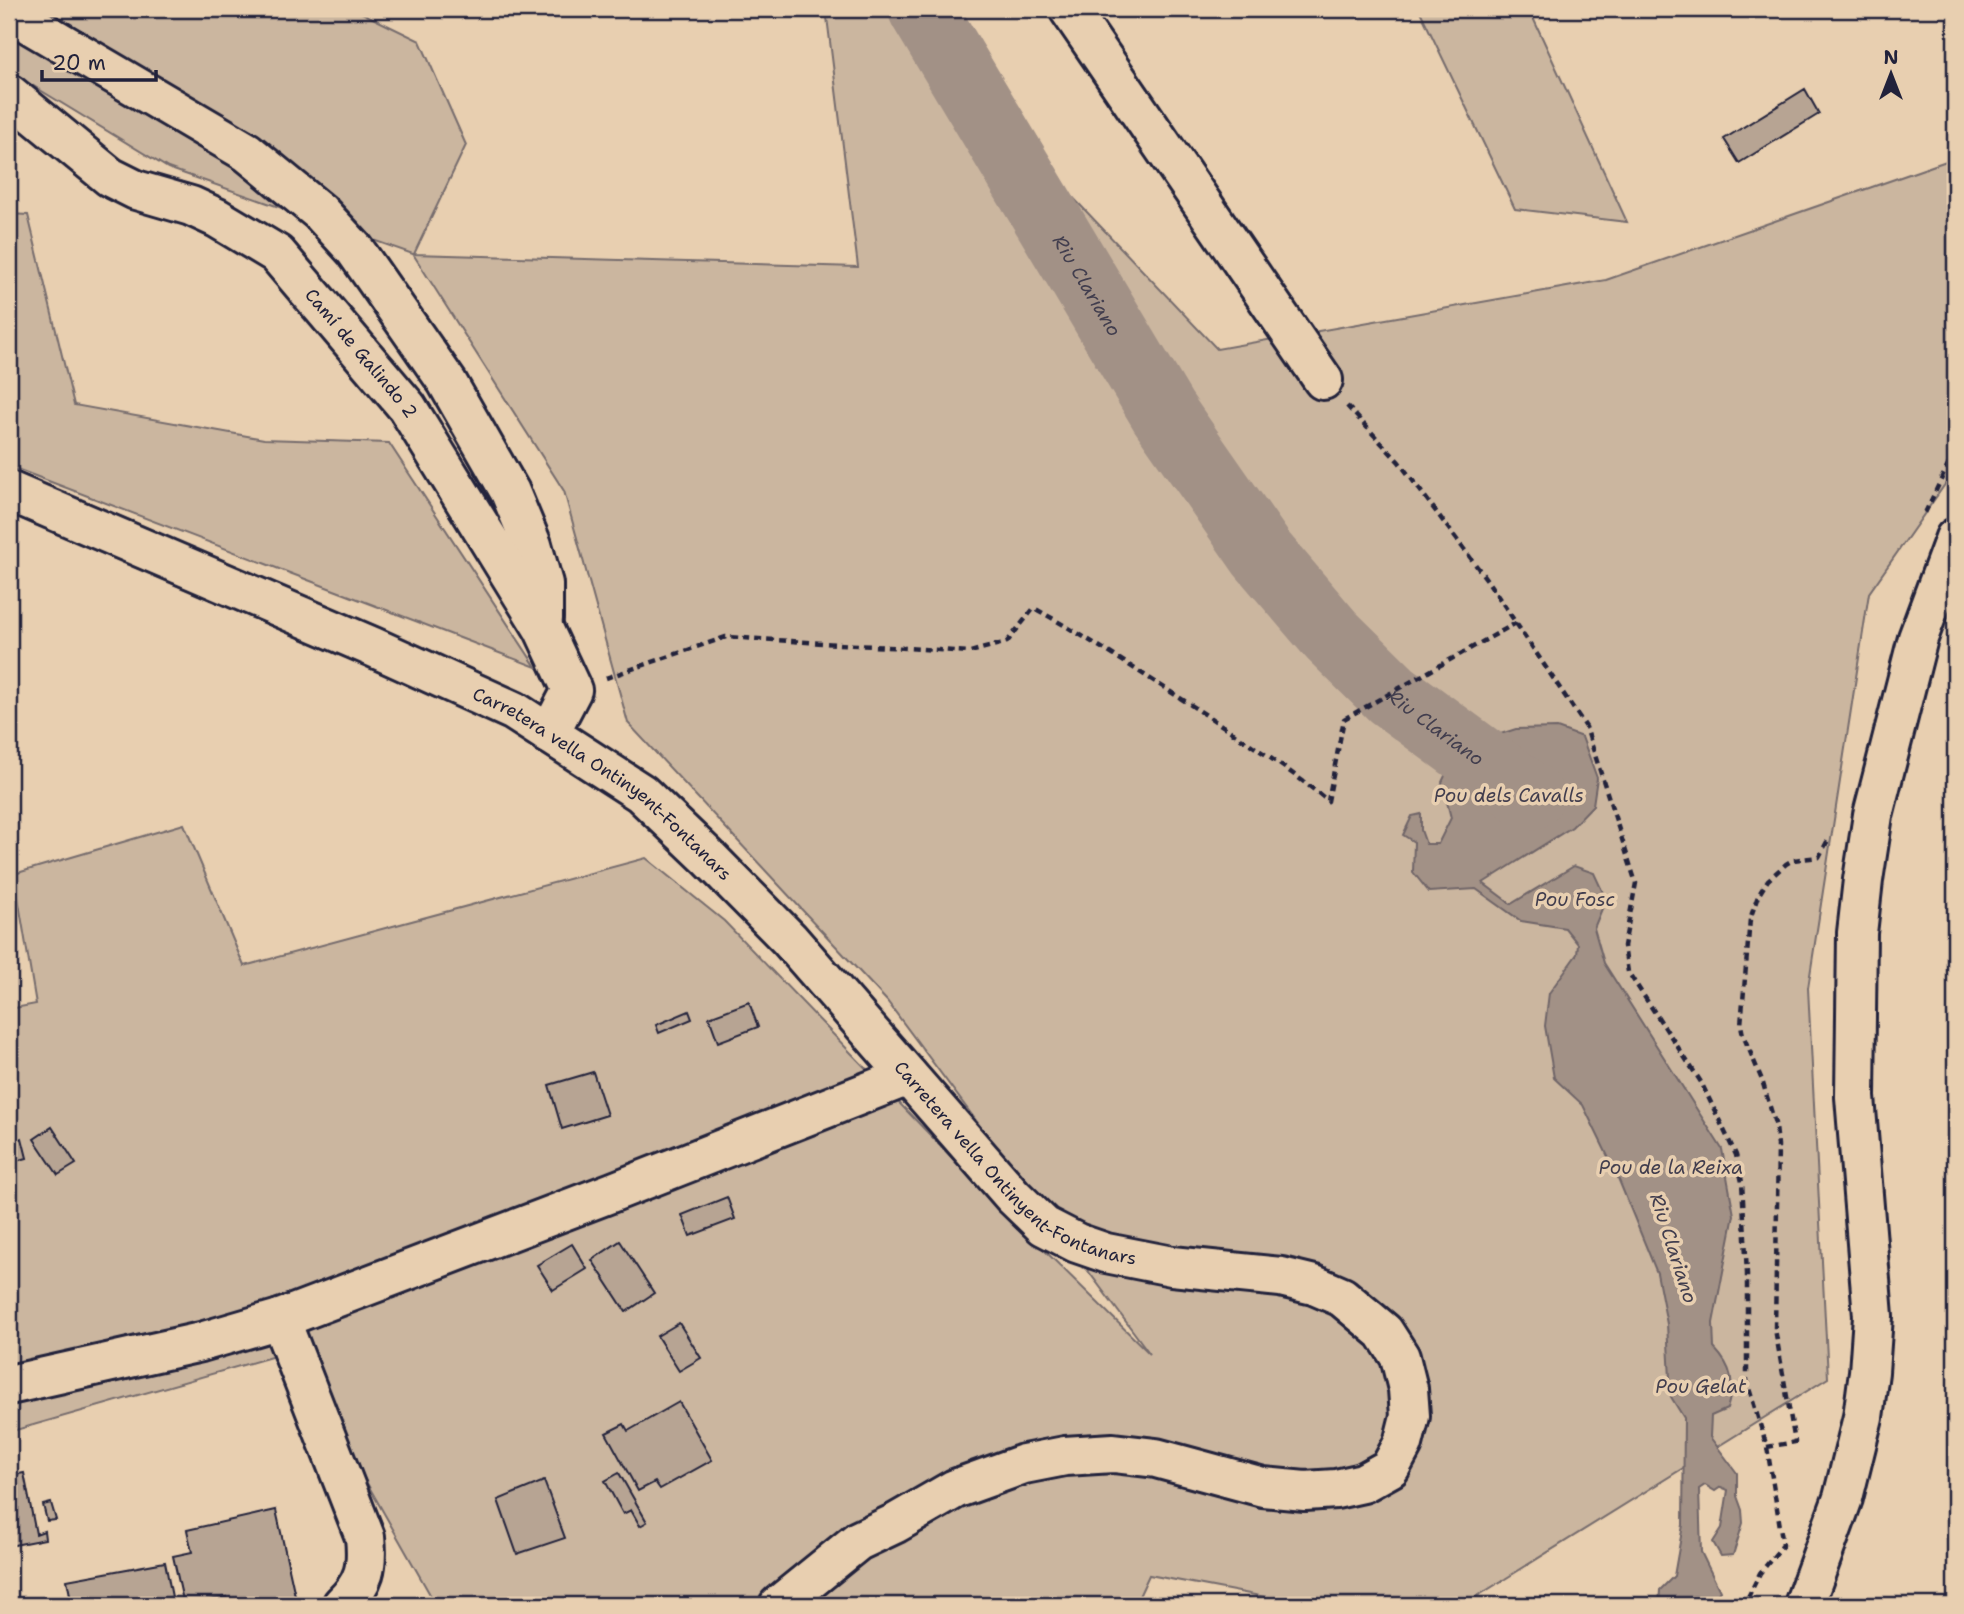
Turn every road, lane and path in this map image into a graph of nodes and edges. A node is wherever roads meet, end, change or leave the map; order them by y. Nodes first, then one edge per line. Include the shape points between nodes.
1 (1069, 9) edge
2 (9, 12) edge
3 (9, 94) edge
4 (1323, 380) joint
5 (9, 491) edge
6 (1955, 538) edge
7 (1516, 623) junction
8 (543, 628) junction
9 (572, 691) junction
10 (549, 734) junction
11 (908, 1076) junction
12 (279, 1319) junction
13 (9, 1385) edge
14 (1795, 1443) dead end
15 (1767, 1447) junction
16 (342, 1605) edge
17 (779, 1605) edge
18 (1744, 1605) edge
19 (1804, 1605) edge

1 - 4 street
2 - 8 street via 247,152 320,212 355,250 447,382 510,492 543,584
3 - 8 street, Camí de Galindo 2 via 110,177 217,218 276,254 407,407
4 - 7 path via 1399,462
5 - 10 street, Carretera vella Ontinyent-Fontanars via 373,647 514,711
6 - 19 street via 1918,638 1873,815 1863,880 1857,933 1855,1097 1873,1316 1870,1358 1863,1418 1843,1498
7 - 9 path via 1344,719 1328,801 1297,775 1174,694 1034,608 1007,642 971,652 726,637
7 - 15 path via 1586,727 1609,794 1636,883 1624,946 1628,972 1701,1082 1737,1156 1745,1235 1747,1382
8 - 9 street, Camí de Galindo 2
9 - 10 street
10 - 11 street, Carretera vella Ontinyent-Fontanars via 641,793 789,939
11 - 12 street
11 - 17 street, Carretera vella Ontinyent-Fontanars via 1013,1196 1055,1232 1106,1253 1171,1266 1281,1277 1314,1284 1342,1297 1384,1332 1399,1357 1410,1416 1404,1444 1390,1468 1363,1483 1305,1491 1263,1487 1156,1458 1113,1453 1024,1464 955,1489 858,1541
12 - 13 street via 201,1342
12 - 16 street via 365,1536 368,1563
14 - 15 path
15 - 18 path via 1783,1545 1760,1573

